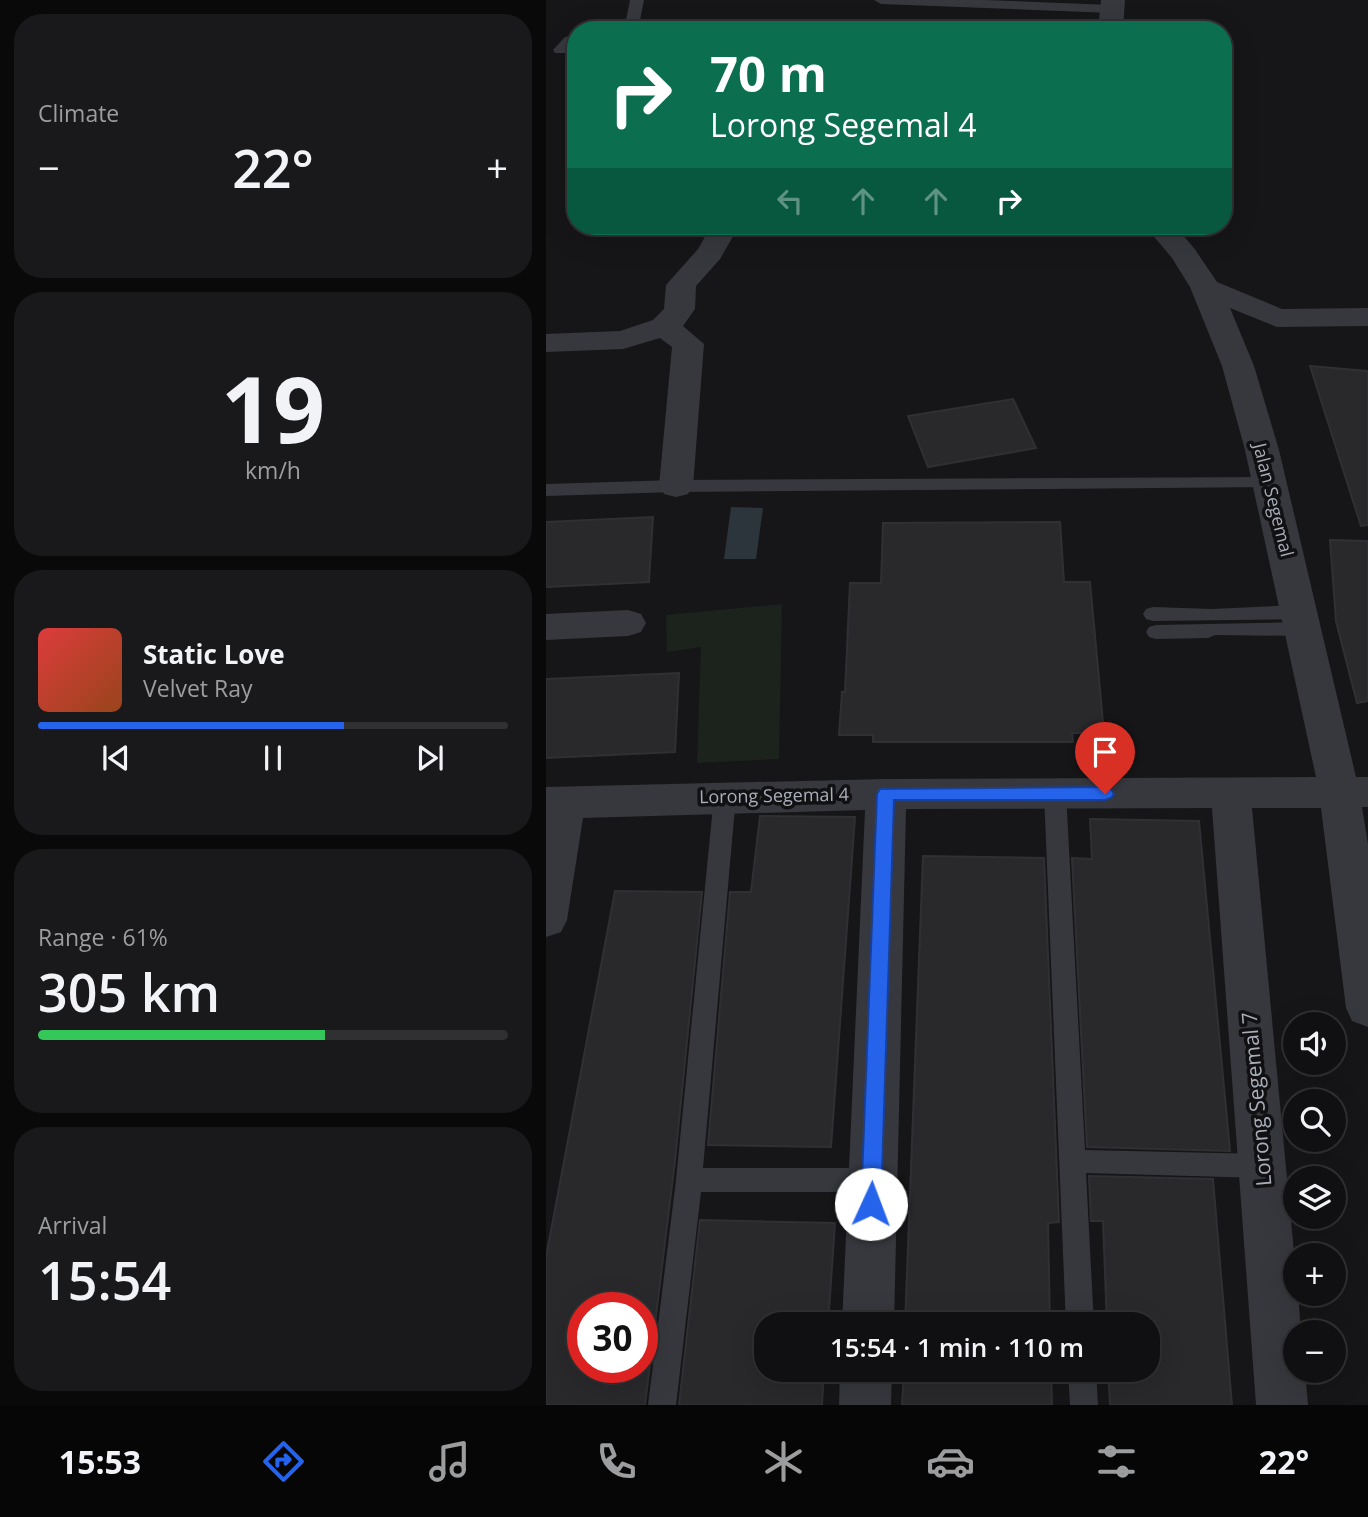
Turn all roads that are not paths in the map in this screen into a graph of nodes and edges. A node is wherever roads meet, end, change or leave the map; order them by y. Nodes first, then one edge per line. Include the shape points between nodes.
1 (637, 0) edge
2 (881, 0) edge
3 (1112, 13) edge
4 (633, 21) edge
5 (567, 43) edge
6 (561, 50) dead end
7 (719, 235) edge
8 (1168, 235) edge
9 (1204, 288) junction
10 (1368, 317) edge
11 (1277, 318) junction
12 (664, 327) junction
13 (546, 343) edge
14 (1230, 345) junction
15 (1270, 483) junction
16 (676, 486) junction
17 (546, 490) edge
18 (1302, 620) junction
19 (628, 622) dead end
20 (1154, 623) dead end
21 (546, 626) edge
22 (1055, 793) junction
23 (1354, 793) edge
24 (886, 794) junction
25 (1231, 794) junction
26 (725, 796) junction
27 (555, 802) edge
28 (546, 920) edge
29 (1368, 1008) edge
30 (1072, 1161) junction
31 (1262, 1166) junction
32 (689, 1180) junction
33 (872, 1180) junction
34 (867, 1312) edge
35 (1079, 1312) edge
36 (866, 1382) edge
37 (1083, 1382) edge
38 (662, 1405) edge
39 (865, 1405) edge
40 (1084, 1405) edge
41 (1282, 1405) edge

1 - 4 lane
2 - 3 lane
5 - 6 lane
7 - 12 street via 681,285 682,306
8 - 9 street, Jalan Segemal via 1182,248
9 - 11 street
9 - 14 street, Jalan Segemal
10 - 11 street
11 - 14 street via 1253,337
12 - 13 street via 623,340
12 - 16 street via 688,344
14 - 15 street, Jalan Segemal
15 - 16 lane
15 - 18 street, Jalan Segemal
16 - 17 lane
18 - 20 lane
18 - 23 street, Jalan Segemal
19 - 21 street
22 - 24 street, Lorong Segemal 4
22 - 25 street, Lorong Segemal 4
22 - 30 lane
23 - 25 street, Lorong Segemal 4
23 - 29 street, Jalan Segemal
24 - 26 street, Lorong Segemal 4
24 - 33 street
25 - 31 street, Lorong Segemal 7
26 - 27 street, Lorong Segemal 4
26 - 32 lane
27 - 28 street
30 - 31 lane
30 - 35 lane
31 - 41 street, Lorong Segemal 7
32 - 33 lane
32 - 38 lane
33 - 34 street
36 - 39 street
37 - 40 lane

